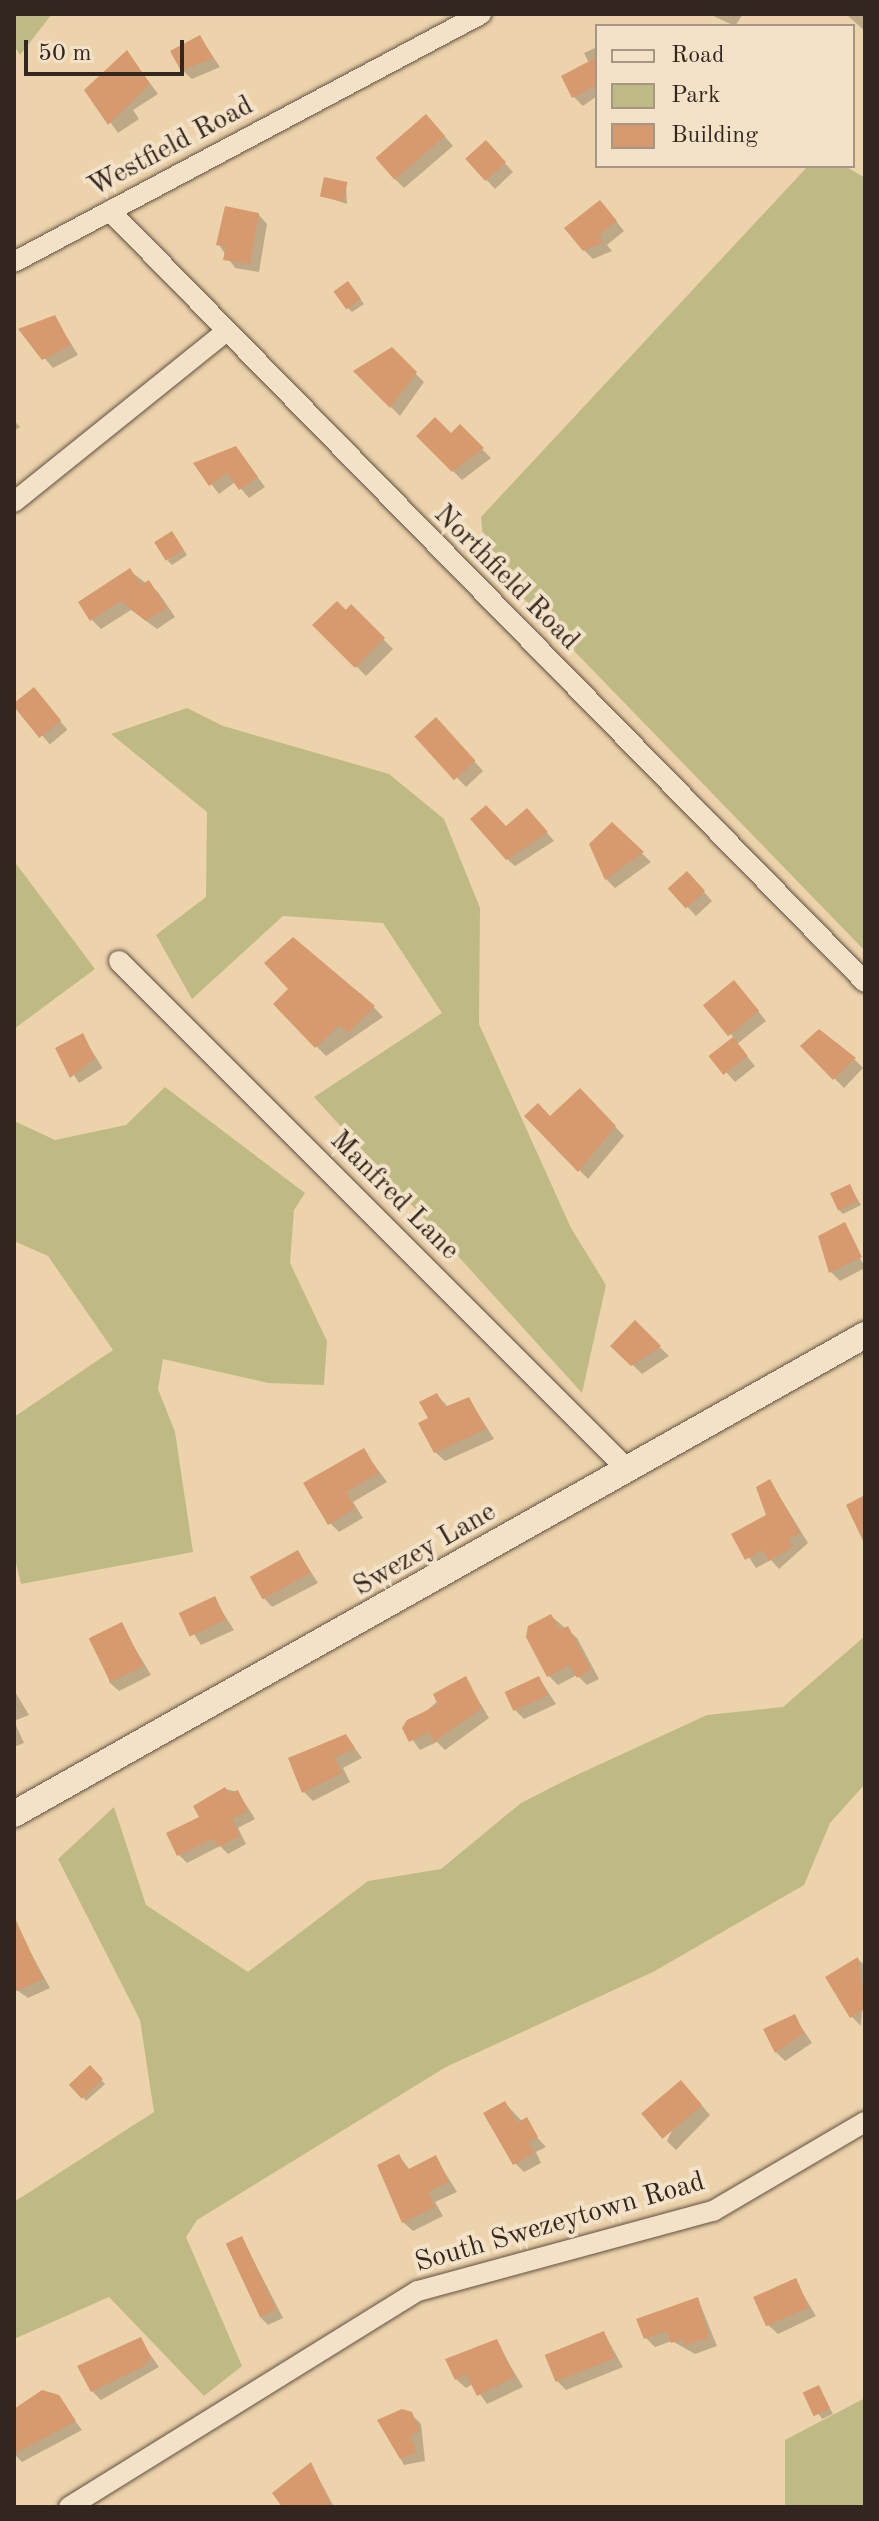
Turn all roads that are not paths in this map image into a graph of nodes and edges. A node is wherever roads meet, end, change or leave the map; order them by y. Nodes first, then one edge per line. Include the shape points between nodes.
1 (481, 14) edge
2 (110, 211) junction
3 (14, 262) edge
4 (224, 333) junction
5 (14, 502) edge
6 (119, 961) dead end
7 (865, 982) edge
8 (865, 1335) edge
9 (628, 1470) junction
10 (14, 1814) edge
11 (865, 2122) edge
12 (69, 2507) edge

1 - 2 street, Westfield Road
2 - 3 street, Westfield Road
2 - 4 street, Northfield Road
4 - 5 street
4 - 7 street, Northfield Road
6 - 9 street, Manfred Lane
8 - 9 street, Swezey Lane
9 - 10 street, Swezey Lane
11 - 12 street, South Swezeytown Road via 713,2211 418,2291

